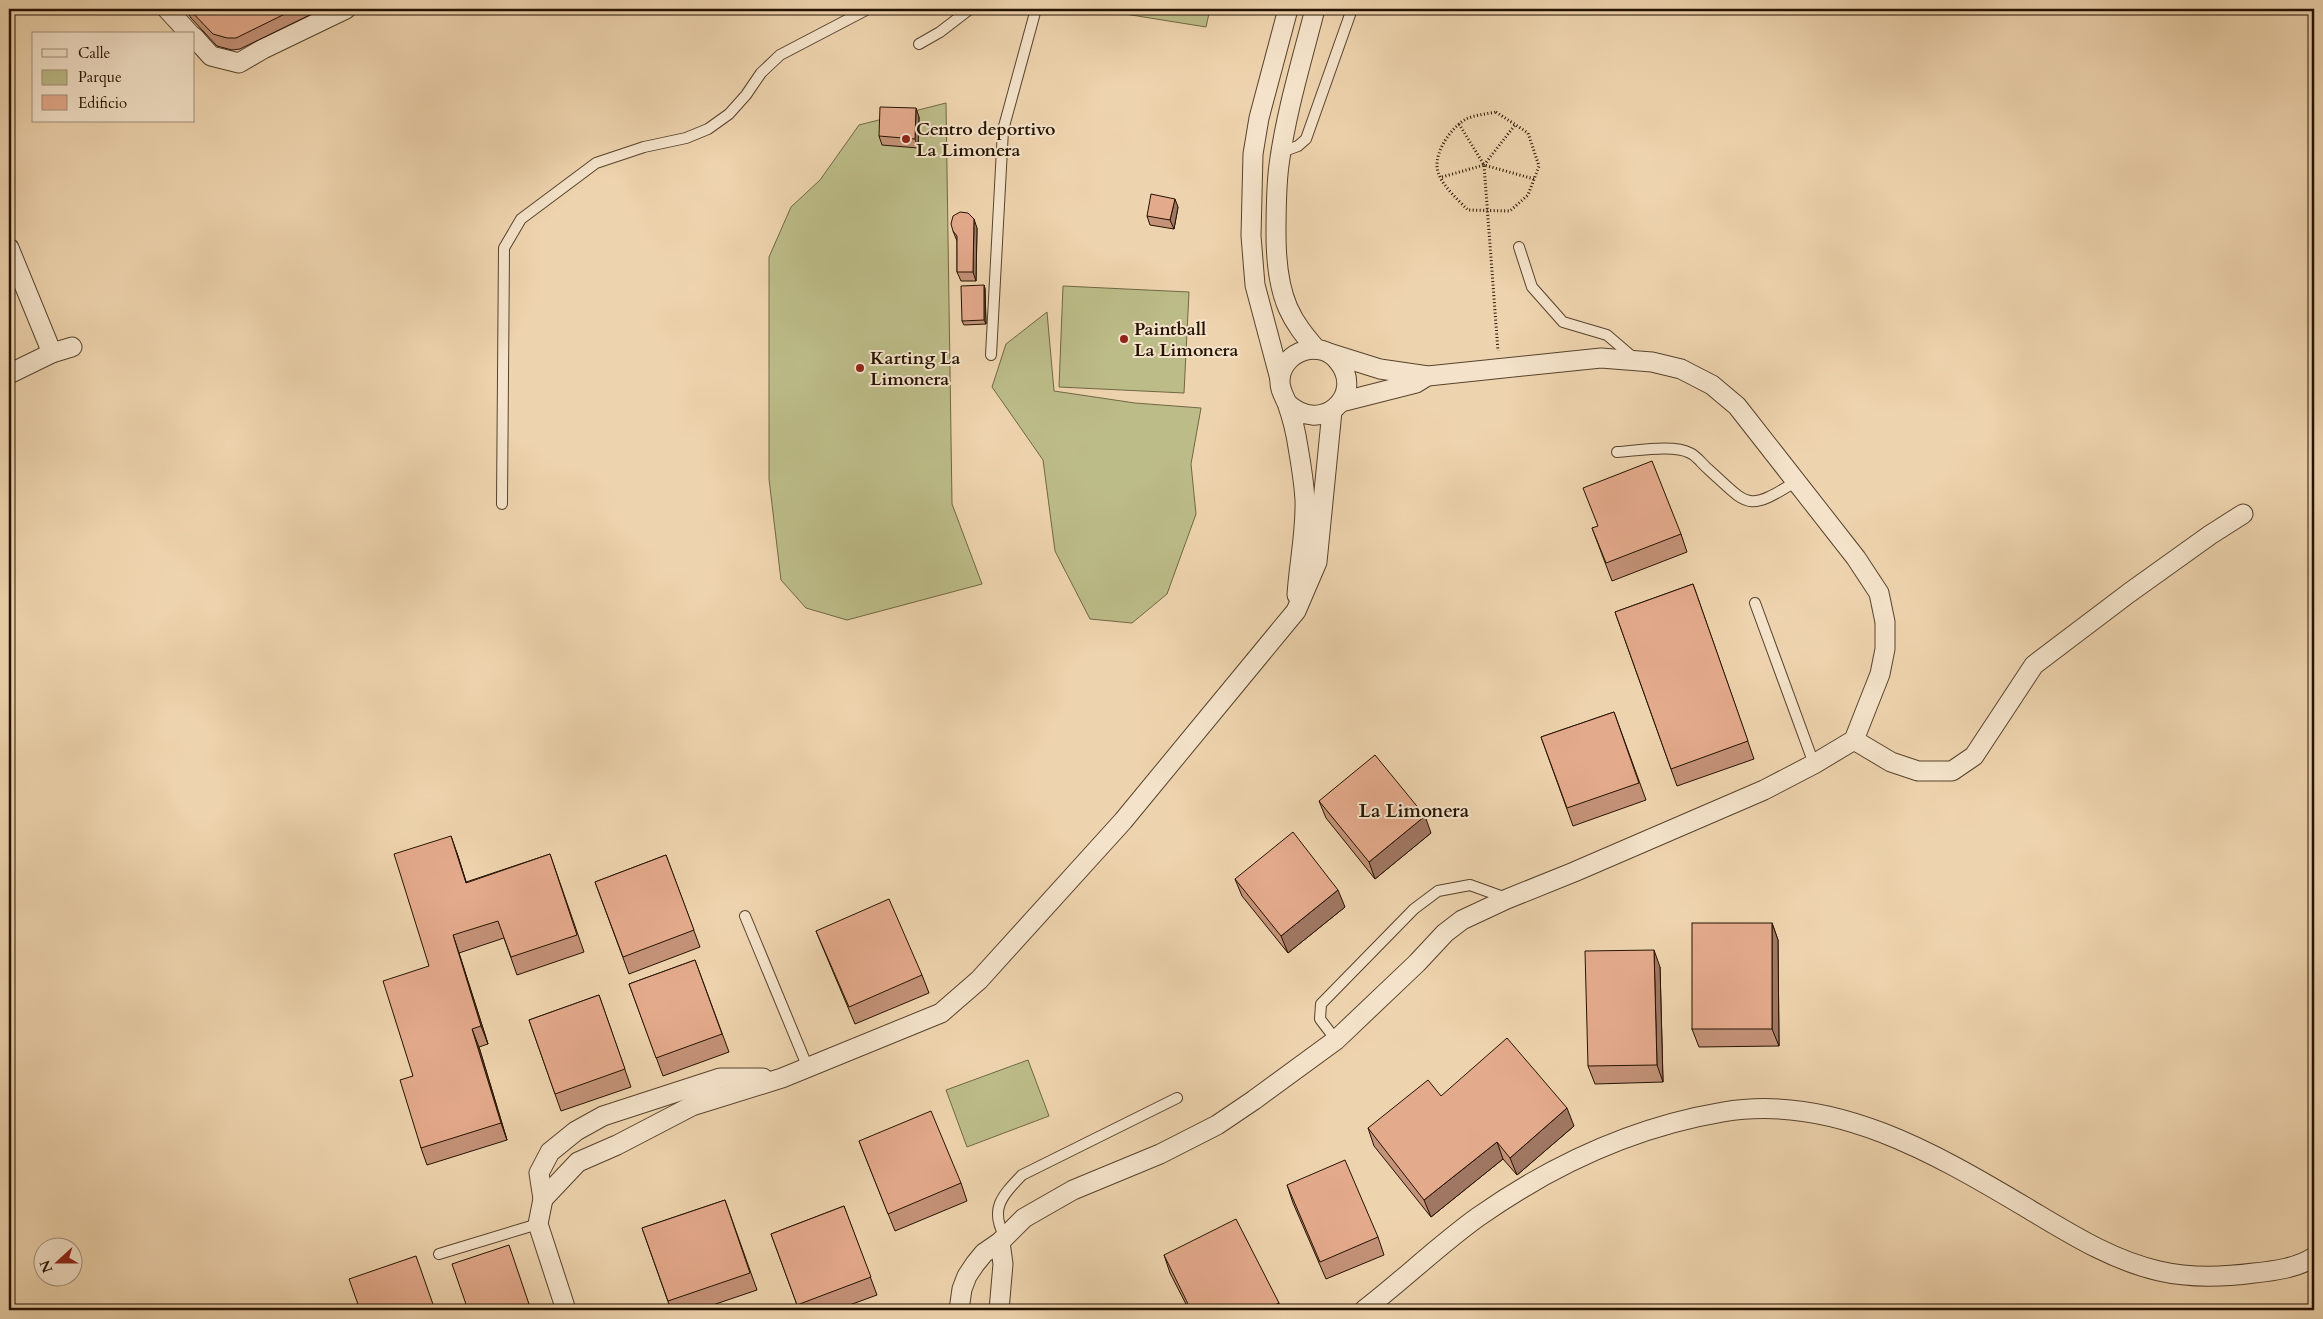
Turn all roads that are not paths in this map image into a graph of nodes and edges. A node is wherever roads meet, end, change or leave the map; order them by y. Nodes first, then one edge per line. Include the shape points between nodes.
1 (167, 9) edge
2 (346, 9) edge
3 (868, 9) edge
4 (970, 9) edge
5 (1036, 9) edge
6 (1288, 9) edge
7 (1315, 9) edge
8 (1352, 9) edge
9 (188, 32) edge
10 (195, 39) edge
11 (919, 44) dead end
12 (1282, 152) junction
13 (1520, 247) dead end
14 (9, 248) edge
15 (72, 347) dead end
16 (1323, 351) junction
17 (52, 353) junction
18 (990, 355) dead end
19 (1636, 360) junction
20 (9, 374) edge
21 (1428, 376) junction
22 (1280, 379) junction
23 (1287, 403) junction
24 (1336, 406) junction
25 (1617, 452) dead end
26 (1795, 482) junction
27 (502, 504) dead end
28 (2243, 514) dead end
29 (1755, 603) dead end
30 (1296, 611) junction
31 (1854, 740) junction
32 (1814, 764) junction
33 (1507, 898) junction
34 (745, 916) dead end
35 (1336, 1040) junction
36 (808, 1068) junction
37 (782, 1078) junction
38 (1177, 1098) dead end
39 (543, 1200) junction
40 (538, 1224) junction
41 (1003, 1240) junction
42 (439, 1254) dead end
43 (2314, 1257) edge
44 (566, 1310) edge
45 (959, 1310) edge
46 (999, 1310) edge
47 (1364, 1310) edge

1 - 9 street
2 - 10 street via 263,48 239,64 211,56
3 - 27 lane via 780,55 761,73 729,114 708,129 596,163 521,219 504,248
4 - 11 lane
5 - 18 lane via 1004,130
6 - 22 street via 1259,118 1253,154 1251,236 1255,285
7 - 12 street
8 - 12 lane via 1306,139
12 - 16 street via 1276,207 1277,269 1288,308 1298,327
13 - 19 lane via 1532,287 1563,322 1607,335
14 - 17 street
15 - 17 street
16 - 21 street via 1380,369
16 - 22 street via 1296,354 1288,360
16 - 24 street via 1338,360 1347,380 1346,391
17 - 20 street
19 - 21 street via 1601,358
19 - 26 street via 1681,370 1712,385 1737,406
21 - 24 street via 1416,383
22 - 23 street via 1281,392
23 - 24 street via 1303,415 1323,415
23 - 30 street via 1298,446 1305,500
24 - 30 street via 1317,562
25 - 26 lane via 1673,449 1690,453 1739,497 1750,502 1768,499
26 - 31 street via 1856,558 1879,593 1886,622 1880,674
28 - 31 street via 2129,593 2034,665 1974,756 1952,771 1918,771 1891,762
29 - 32 lane
30 - 36 street via 1123,821 964,995 941,1014
31 - 32 street
32 - 33 street via 1764,790
33 - 35 street via 1462,920 1445,933
33 - 35 lane via 1470,885 1438,891 1414,910 1321,1004 1320,1019
34 - 36 lane
35 - 41 street via 1217,1124 1160,1154 1073,1190 1024,1218
36 - 37 street
37 - 39 street via 692,1106 578,1162
37 - 39 street via 720,1078 603,1116 576,1131 550,1152 538,1173
38 - 41 lane via 1022,1175 1003,1195 998,1210
39 - 40 street
40 - 42 lane
40 - 44 street
41 - 45 street via 984,1253 967,1276
41 - 46 street
43 - 47 street via 2273,1271 2234,1276 2161,1271 2091,1246 1906,1141 1823,1115 1763,1109 1725,1111 1628,1136 1588,1152 1521,1188 1476,1219

